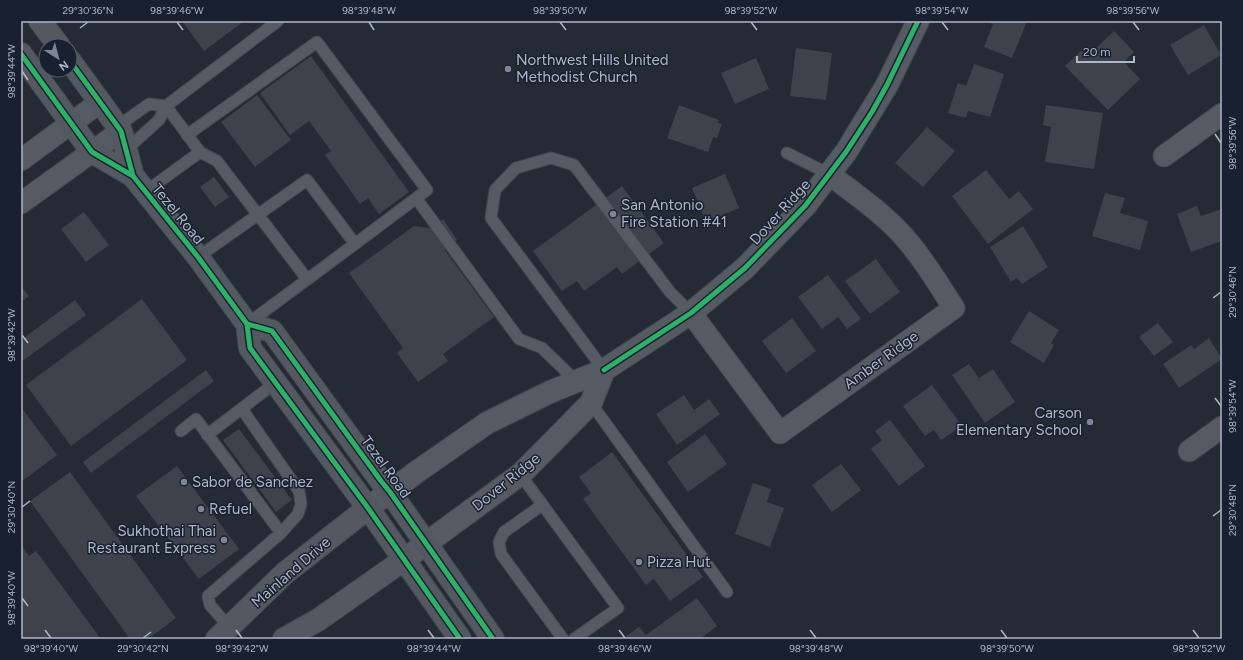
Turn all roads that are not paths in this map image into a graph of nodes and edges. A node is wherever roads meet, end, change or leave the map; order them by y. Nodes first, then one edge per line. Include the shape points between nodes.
1 (40, 21) edge
2 (278, 21) edge
3 (918, 21) edge
4 (53, 38) edge
5 (21, 54) edge
6 (78, 73) edge
7 (100, 102) junction
8 (166, 106) junction
9 (1222, 114) edge
10 (71, 123) junction
11 (188, 135) junction
12 (121, 136) junction
13 (92, 152) junction
14 (200, 152) junction
15 (787, 153) dead end
16 (1164, 156) dead end
17 (21, 160) edge
18 (829, 174) junction
19 (139, 184) junction
20 (416, 198) junction
21 (21, 203) edge
22 (258, 216) junction
23 (355, 244) junction
24 (198, 257) junction
25 (307, 278) junction
26 (691, 313) junction
27 (247, 324) junction
28 (604, 370) junction
29 (576, 381) junction
30 (274, 383) junction
31 (591, 403) junction
32 (242, 409) junction
33 (1222, 427) edge
34 (181, 431) dead end
35 (208, 435) junction
36 (1189, 451) dead end
37 (520, 474) junction
38 (390, 492) junction
39 (542, 505) junction
40 (368, 508) junction
41 (281, 533) junction
42 (426, 543) junction
43 (405, 559) junction
44 (727, 592) dead end
45 (223, 633) edge
46 (295, 637) edge
47 (460, 639) edge
48 (492, 639) edge
49 (563, 639) edge
50 (574, 639) edge

1 - 4 main road
2 - 8 lane
3 - 18 street, Dover Ridge via 884,92
5 - 10 main road, Tezel Road
6 - 7 main road, Tezel Road
7 - 10 street
7 - 12 main road, Tezel Road
8 - 11 lane
8 - 12 lane via 159,120
8 - 12 lane via 149,104
9 - 16 street
10 - 13 main road, Tezel Road
10 - 17 street
11 - 14 lane
11 - 20 lane via 317,42 427,190
12 - 13 street
12 - 19 main road, Tezel Road
13 - 19 main road, Tezel Road
13 - 21 street
14 - 19 lane
14 - 22 lane via 217,161
15 - 18 lane
18 - 26 street, Dover Ridge via 805,206 745,268
18 - 26 street, Amber Ridge via 884,216 904,237 924,260 954,308 780,433
19 - 24 main road, Tezel Road
20 - 23 lane
20 - 29 lane via 519,339 542,348
22 - 23 lane via 307,180
22 - 24 lane
22 - 25 lane
23 - 25 lane
24 - 27 main road, Tezel Road
25 - 27 lane
26 - 28 street, Dover Ridge
26 - 28 lane via 670,292 574,165 551,158 516,168 495,190 491,218
27 - 30 main road, Tezel Road via 250,348
27 - 38 main road, Tezel Road via 272,331
28 - 29 street, Dover Ridge
28 - 31 street, Dover Ridge
29 - 38 street, Dover Ridge via 487,423
30 - 32 lane
30 - 40 main road, Tezel Road
31 - 37 street, Dover Ridge
31 - 44 lane
32 - 35 lane
32 - 41 lane via 299,491 301,504 298,514
33 - 36 street
34 - 35 lane via 196,419
35 - 41 lane
37 - 39 lane
37 - 42 street, Dover Ridge
38 - 40 street, Dover Ridge
38 - 42 main road, Tezel Road
39 - 49 lane via 504,532 499,542 501,554
39 - 50 lane via 618,608
40 - 43 main road, Tezel Road
40 - 45 main road, Mainland Drive via 285,573
41 - 45 lane via 208,596
42 - 43 street, Dover Ridge
42 - 48 main road, Tezel Road
43 - 46 main road
43 - 47 main road, Tezel Road

